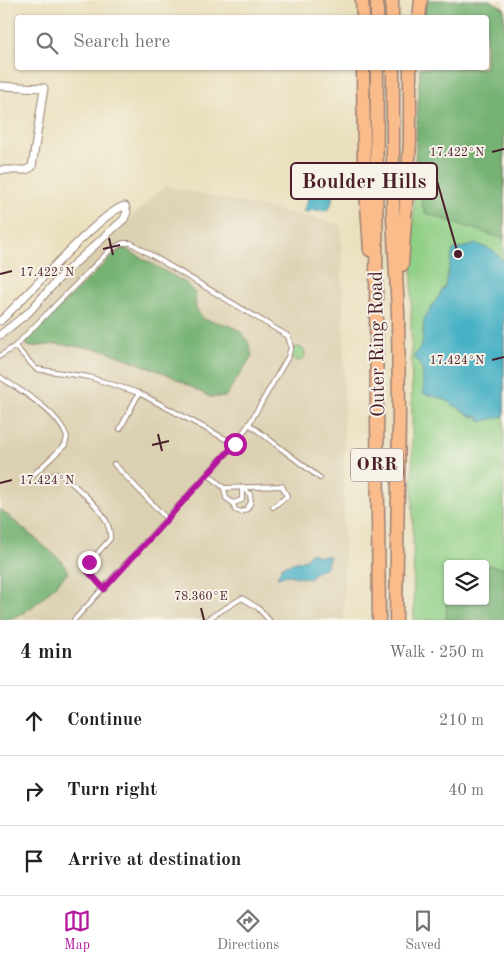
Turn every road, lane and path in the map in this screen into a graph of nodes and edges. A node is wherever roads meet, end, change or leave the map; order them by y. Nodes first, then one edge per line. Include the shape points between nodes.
1 (362, 0) edge
2 (377, 0) edge
3 (392, 0) edge
4 (412, 0) edge
5 (421, 0) edge
6 (362, 15) edge
7 (377, 15) edge
8 (392, 15) edge
9 (412, 15) edge
10 (419, 15) edge
11 (363, 70) edge
12 (377, 70) edge
13 (392, 70) edge
14 (410, 70) edge
15 (418, 70) edge
16 (0, 86) edge
17 (410, 142) junction
18 (0, 170) edge
19 (372, 189) junction
20 (399, 216) junction
21 (0, 321) edge
22 (0, 335) edge
23 (15, 346) junction
24 (0, 356) edge
25 (0, 377) edge
26 (139, 393) junction
27 (249, 424) junction
28 (120, 429) dead end
29 (235, 444) junction
30 (114, 464) dead end
31 (208, 474) junction
32 (30, 478) dead end
33 (48, 478) dead end
34 (320, 478) dead end
35 (242, 486) junction
36 (224, 488) junction
37 (233, 503) junction
38 (273, 507) dead end
39 (166, 519) junction
40 (104, 589) junction
41 (74, 620) edge
42 (206, 620) edge
43 (269, 620) edge
44 (379, 620) edge
45 (396, 620) edge

1 - 6 highway
2 - 7 highway
3 - 8 highway
4 - 9 highway
5 - 10 highway
11 - 19 highway, ORR
12 - 19 highway, ORR
13 - 20 highway, Outer Ring Road / ORR via 393,189
14 - 17 highway, ORR
15 - 17 highway, ORR via 417,118
16 - 18 street via 44,88 32,167
17 - 20 highway, ORR via 406,189
19 - 44 highway, Outer Ring Road / ORR
20 - 45 highway, Outer Ring Road / ORR
21 - 22 street via 84,237 113,211 125,206 124,219 62,275 29,312
23 - 24 lane
23 - 26 lane via 36,369 89,377
23 - 27 lane via 111,249 131,243 288,336 291,347 288,357
25 - 32 lane via 26,393 52,417 67,437 65,445
26 - 28 lane
26 - 29 lane
27 - 29 lane
27 - 34 lane
29 - 31 lane
30 - 39 lane
31 - 36 lane
31 - 39 lane
33 - 40 lane via 56,474 64,476 98,509 105,521 110,539 87,565 88,571
35 - 36 lane
35 - 37 lane via 242,500
35 - 37 lane via 250,494 251,502 241,512 235,510
35 - 38 lane via 282,486 287,496
36 - 37 lane via 229,502
39 - 40 lane
40 - 41 lane
42 - 43 lane via 242,598

